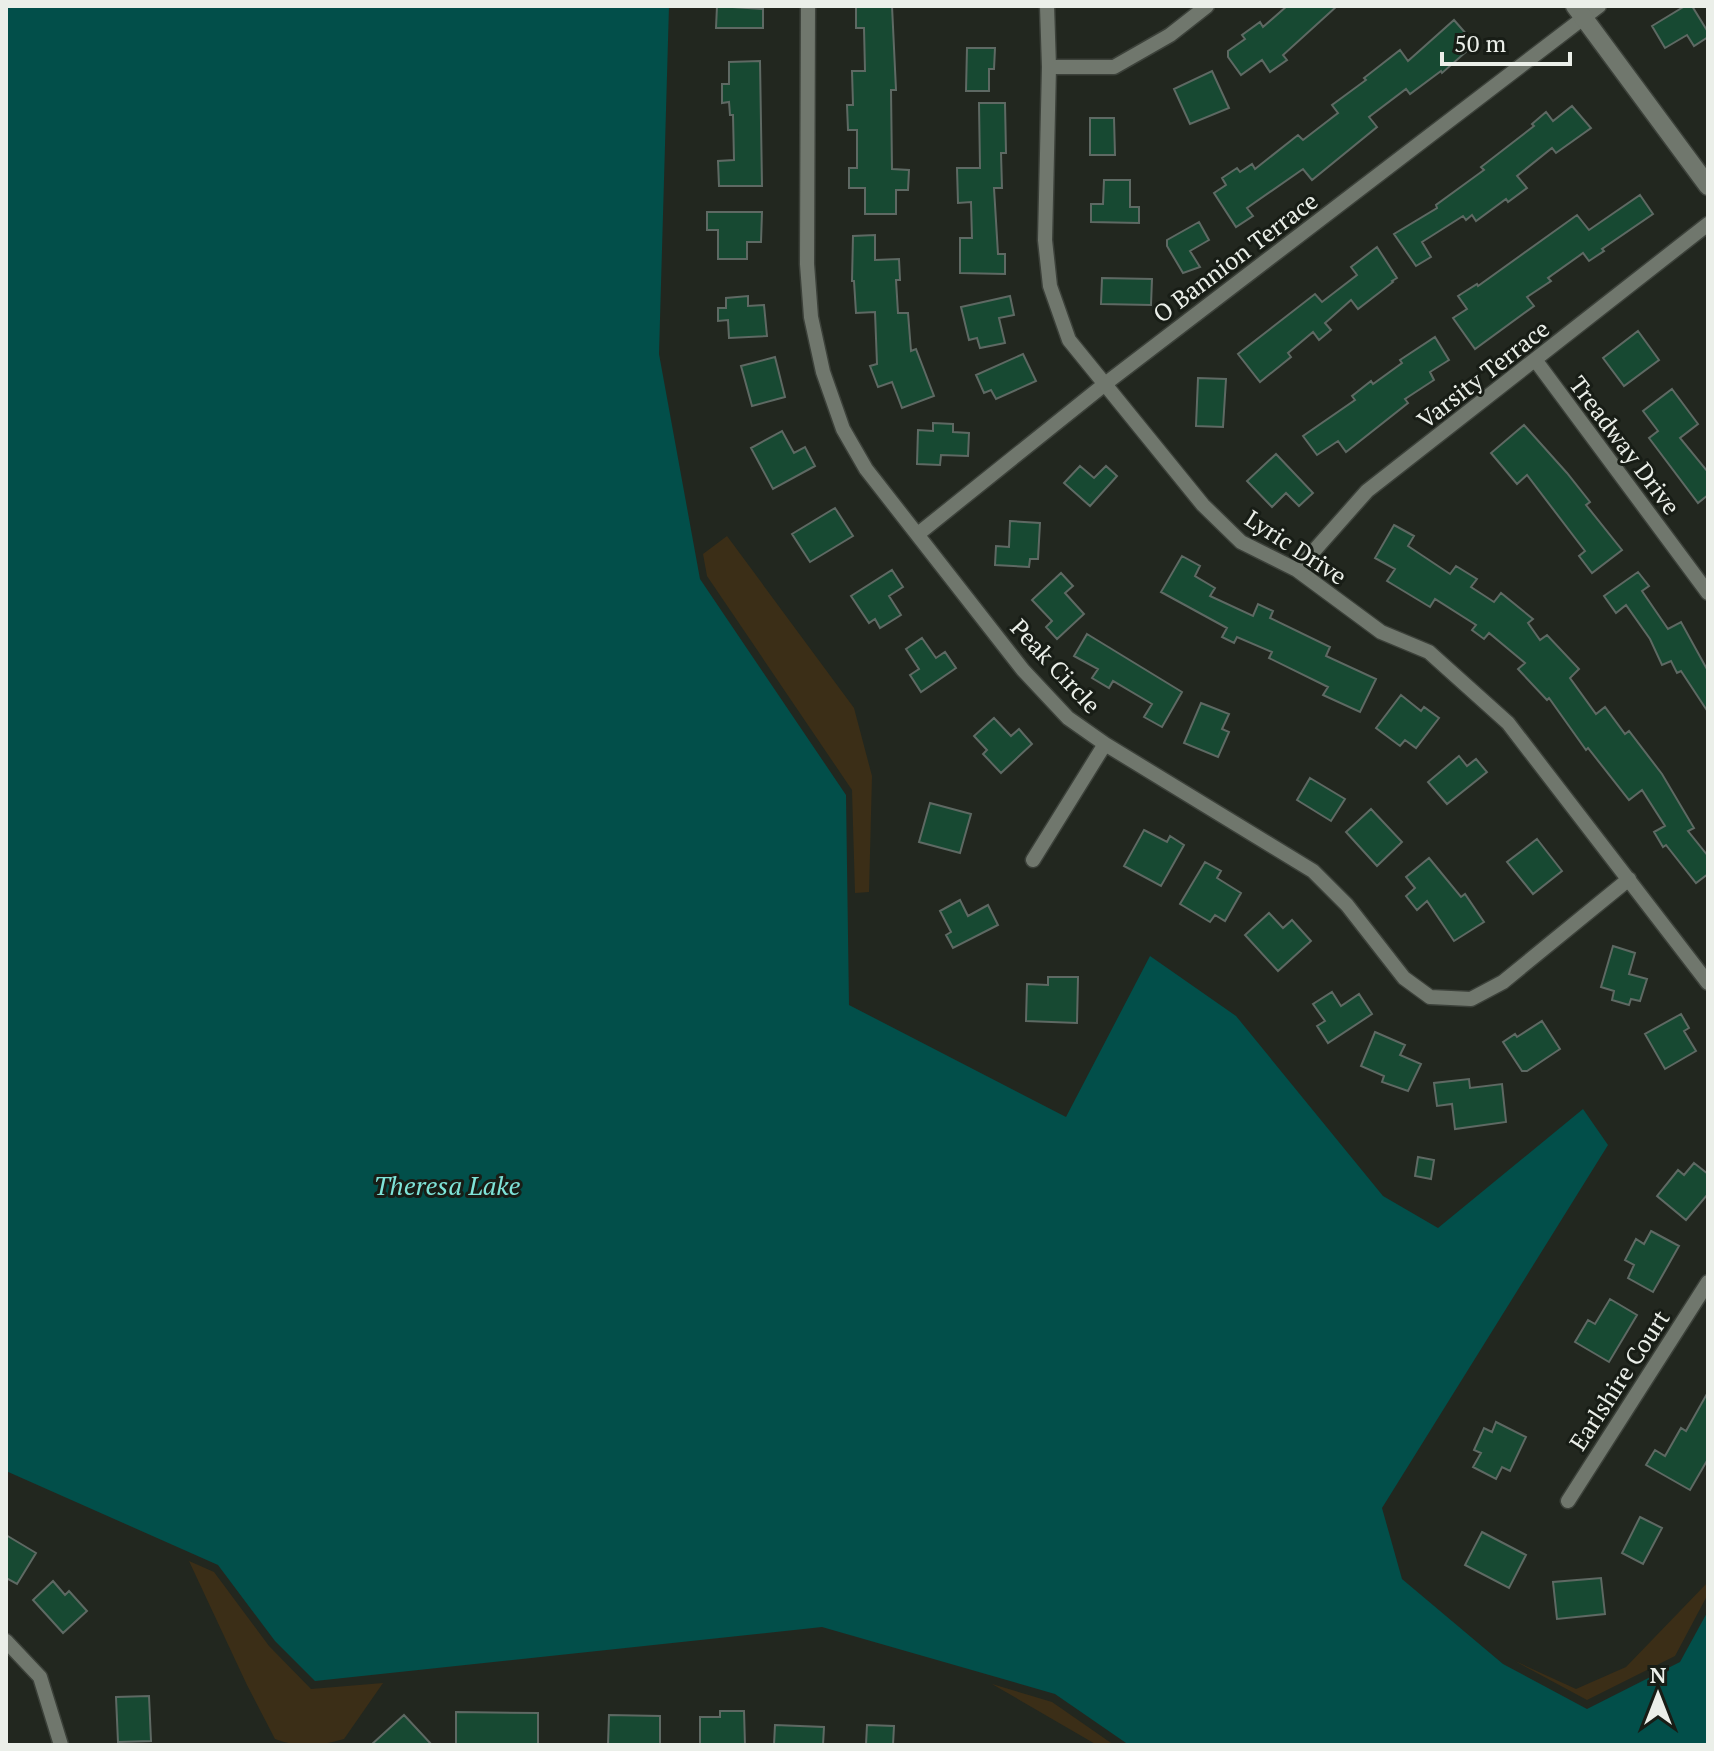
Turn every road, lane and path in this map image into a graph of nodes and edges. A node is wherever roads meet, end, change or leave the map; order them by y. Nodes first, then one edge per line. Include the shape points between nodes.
1 (808, 6) edge
2 (1047, 6) edge
3 (1207, 6) edge
4 (1599, 6) edge
5 (1578, 12) edge
6 (1049, 67) junction
7 (1708, 186) edge
8 (1708, 224) edge
9 (1536, 361) junction
10 (1105, 384) junction
11 (918, 534) junction
12 (1297, 570) junction
13 (1708, 593) edge
14 (1105, 744) junction
15 (1033, 860) dead end
16 (1629, 879) junction
17 (1708, 983) edge
18 (1708, 1282) edge
19 (1568, 1501) dead end
20 (6, 1641) edge
21 (61, 1745) edge

1 - 11 street, Peak Circle via 811,317 843,429 866,469
2 - 6 street, Lyric Drive
3 - 6 street via 1114,67
4 - 5 street, O Bannion Terrace
5 - 7 street
5 - 10 street, O Bannion Terrace
6 - 10 street, Lyric Drive via 1045,240 1050,286 1069,340
8 - 9 street, Varsity Terrace
9 - 12 street, Varsity Terrace via 1367,491
9 - 13 street, Treadway Drive
10 - 11 street, O Bannion Terrace
10 - 12 street, Lyric Drive via 1222,524 1241,542
11 - 14 street, Peak Circle via 1023,670 1068,718
12 - 16 street, Lyric Drive via 1381,632 1429,652 1489,705 1541,763
14 - 15 street
14 - 16 street, Peak Circle via 1313,871 1404,978 1430,997 1471,999 1503,982
16 - 17 street, Lyric Drive
18 - 19 street, Earlshire Court
20 - 21 street via 40,1677

